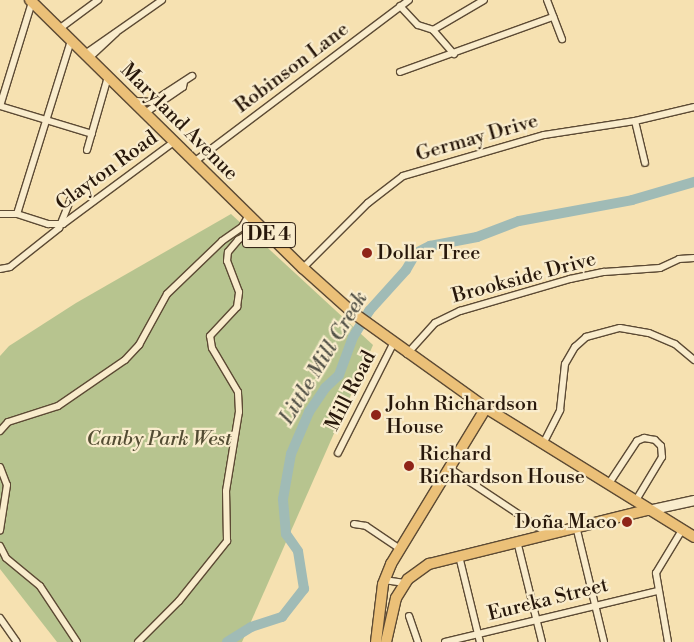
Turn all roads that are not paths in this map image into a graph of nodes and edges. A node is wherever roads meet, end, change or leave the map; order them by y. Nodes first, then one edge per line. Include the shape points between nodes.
1 (98, 0) edge
2 (162, 0) edge
3 (408, 0) edge
4 (484, 0) edge
5 (547, 0) edge
6 (31, 1) edge
7 (400, 6) junction
8 (553, 17) junction
9 (59, 29) junction
10 (433, 30) junction
11 (562, 39) dead end
12 (71, 41) junction
13 (454, 54) junction
14 (87, 56) junction
15 (400, 72) dead end
16 (192, 76) dead end
17 (108, 77) junction
18 (184, 82) junction
19 (126, 95) junction
20 (0, 106) edge
21 (694, 107) edge
22 (145, 113) junction
23 (46, 120) junction
24 (635, 121) junction
25 (92, 134) junction
26 (174, 142) junction
27 (87, 150) dead end
28 (194, 162) junction
29 (645, 163) dead end
30 (71, 199) dead end
31 (0, 214) edge
32 (16, 214) junction
33 (249, 215) junction
34 (63, 224) junction
35 (260, 226) junction
36 (694, 258) edge
37 (303, 268) junction
38 (0, 269) edge
39 (393, 344) junction
40 (407, 354) junction
41 (694, 360) edge
42 (486, 408) junction
43 (0, 431) edge
44 (543, 444) junction
45 (338, 453) dead end
46 (0, 467) edge
47 (449, 468) junction
48 (608, 485) junction
49 (632, 500) junction
50 (694, 500) edge
51 (648, 510) junction
52 (612, 518) junction
53 (354, 524) dead end
54 (576, 526) junction
55 (0, 530) edge
56 (682, 530) junction
57 (547, 533) junction
58 (694, 537) edge
59 (517, 541) junction
60 (0, 546) edge
61 (398, 548) junction
62 (459, 556) junction
63 (384, 580) junction
64 (405, 583) junction
65 (658, 590) junction
66 (595, 606) junction
67 (409, 616) dead end
68 (0, 618) edge
69 (537, 620) junction
70 (478, 634) junction
71 (17, 642) edge
72 (77, 642) edge
73 (138, 642) edge
74 (376, 642) edge
75 (386, 642) edge
76 (418, 642) edge
77 (445, 642) edge
78 (480, 642) edge
79 (542, 642) edge
80 (604, 642) edge
81 (668, 642) edge

1 - 9 street
2 - 14 street
3 - 7 street, Robinson Lane
4 - 10 street
5 - 8 street
6 - 9 main road, Maryland Avenue / DE 4
6 - 20 street
7 - 10 street via 418,25
7 - 28 street, Robinson Lane
8 - 11 street
8 - 13 street
9 - 12 main road, Maryland Avenue / DE 4
10 - 13 street
12 - 14 main road, Maryland Avenue / DE 4
12 - 23 street
13 - 15 street
14 - 17 main road, Maryland Avenue / DE 4
16 - 18 street
17 - 19 main road, Maryland Avenue / DE 4
17 - 25 street
18 - 19 street via 152,102 138,102
18 - 22 street via 164,102
19 - 22 main road, Maryland Avenue / DE 4
20 - 23 street
21 - 24 street, Germay Drive
22 - 26 main road, Maryland Avenue / DE 4
23 - 25 street
23 - 32 street
24 - 29 street
24 - 37 street, Germay Drive via 544,135 403,176 368,203
25 - 27 street
26 - 28 main road, Maryland Avenue / DE 4
26 - 34 street, Clayton Road
28 - 33 main road, Maryland Avenue / DE 4
30 - 34 street
31 - 32 street, Clayton Road
32 - 34 street, Clayton Road via 48,224
33 - 35 main road, Maryland Avenue / DE 4
33 - 43 street via 242,227 222,241 167,294 139,345 125,360 58,406 8,422
34 - 38 street via 10,266
35 - 37 main road, Maryland Avenue / DE 4
35 - 73 street via 238,240 228,252 227,261 239,292 237,307 210,336 212,348 238,392 239,412 226,491 227,540 179,601
36 - 40 street, Brookside Drive via 679,259 660,268 604,272 570,279 460,311 435,323
37 - 39 main road, DE 4
39 - 40 main road, DE 4
39 - 45 street, Mill Road
40 - 42 main road, DE 4
41 - 44 street via 675,344 649,333 620,328 586,337 575,347 565,364 560,410
42 - 44 main road, DE 4
42 - 47 main road
44 - 48 main road, DE 4
46 - 55 street via 7,485
47 - 57 street
47 - 61 main road
48 - 49 main road, DE 4
48 - 49 street via 637,441 644,438 655,440 662,449 662,457
49 - 51 main road, DE 4
49 - 52 main road
50 - 51 street
51 - 52 main road
51 - 56 main road, DE 4
52 - 54 main road
53 - 61 street via 366,526
54 - 57 main road
54 - 66 street
56 - 58 main road, DE 4
56 - 65 street via 656,573
57 - 59 main road
59 - 62 main road
59 - 69 street
60 - 72 street via 6,558 40,586
61 - 63 main road
62 - 64 main road via 429,564
62 - 70 street
63 - 64 street
63 - 74 main road
64 - 75 main road via 392,605
65 - 66 street, Eureka Street
65 - 81 street
66 - 69 street, Eureka Street
66 - 80 street
67 - 76 street
68 - 71 street
69 - 70 street, Eureka Street
69 - 79 street
70 - 77 street, Eureka Street
70 - 78 street

